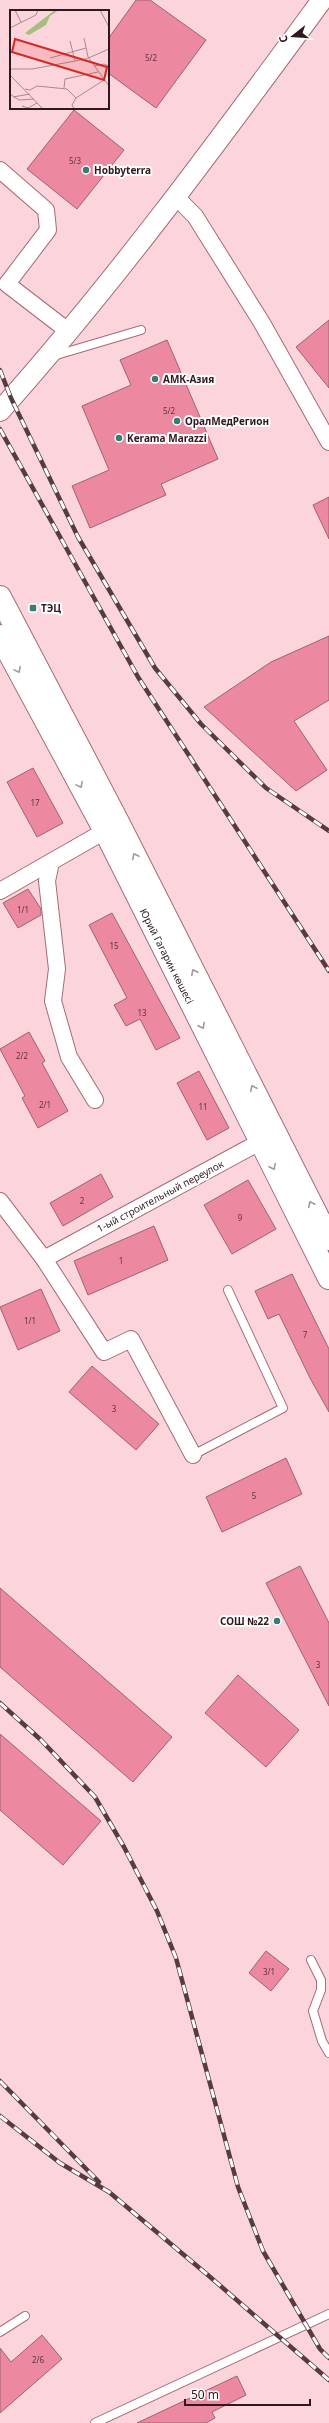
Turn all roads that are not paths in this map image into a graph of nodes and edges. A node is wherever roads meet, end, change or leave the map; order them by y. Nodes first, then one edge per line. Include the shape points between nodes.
1 (322, 0) edge
2 (0, 170) edge
3 (176, 198) junction
4 (140, 330) dead end
5 (68, 331) junction
6 (46, 358) junction
7 (0, 411) edge
8 (329, 442) edge
9 (0, 597) edge
10 (0, 636) edge
11 (105, 831) junction
12 (51, 862) junction
13 (0, 892) edge
14 (95, 1100) dead end
15 (268, 1138) junction
16 (0, 1201) edge
17 (329, 1238) edge
18 (44, 1259) junction
19 (329, 1278) edge
20 (228, 1290) dead end
21 (193, 1455) joint
22 (311, 1960) dead end
23 (329, 2053) edge
24 (329, 2314) edge
25 (24, 2316) dead end
26 (0, 2332) edge
27 (95, 2423) edge

1 - 3 street
2 - 5 street via 46,210 48,230 7,284
3 - 5 street
3 - 8 street via 196,216 266,330
4 - 6 lane
5 - 6 street
6 - 7 street
15 -> 9 main road, Юрий Гагарин көшесі via 118,822
10 -> 11 main road, Юрий Гагарин көшесі
11 - 12 street
11 -> 15 main road, Юрий Гагарин көшесі
12 - 13 street
12 - 14 street via 47,881 57,969 53,1001 69,1057
17 -> 15 main road, Юрий Гагарин көшесі
15 - 18 street, 1-ый строительный переулок
15 -> 19 main road, Юрий Гагарин көшесі
16 - 18 street
18 - 21 street via 104,1352 131,1339
20 - 21 lane via 283,1408
22 - 23 lane via 321,1980 321,1990 313,2011 322,2041
24 - 27 lane
25 - 26 lane

